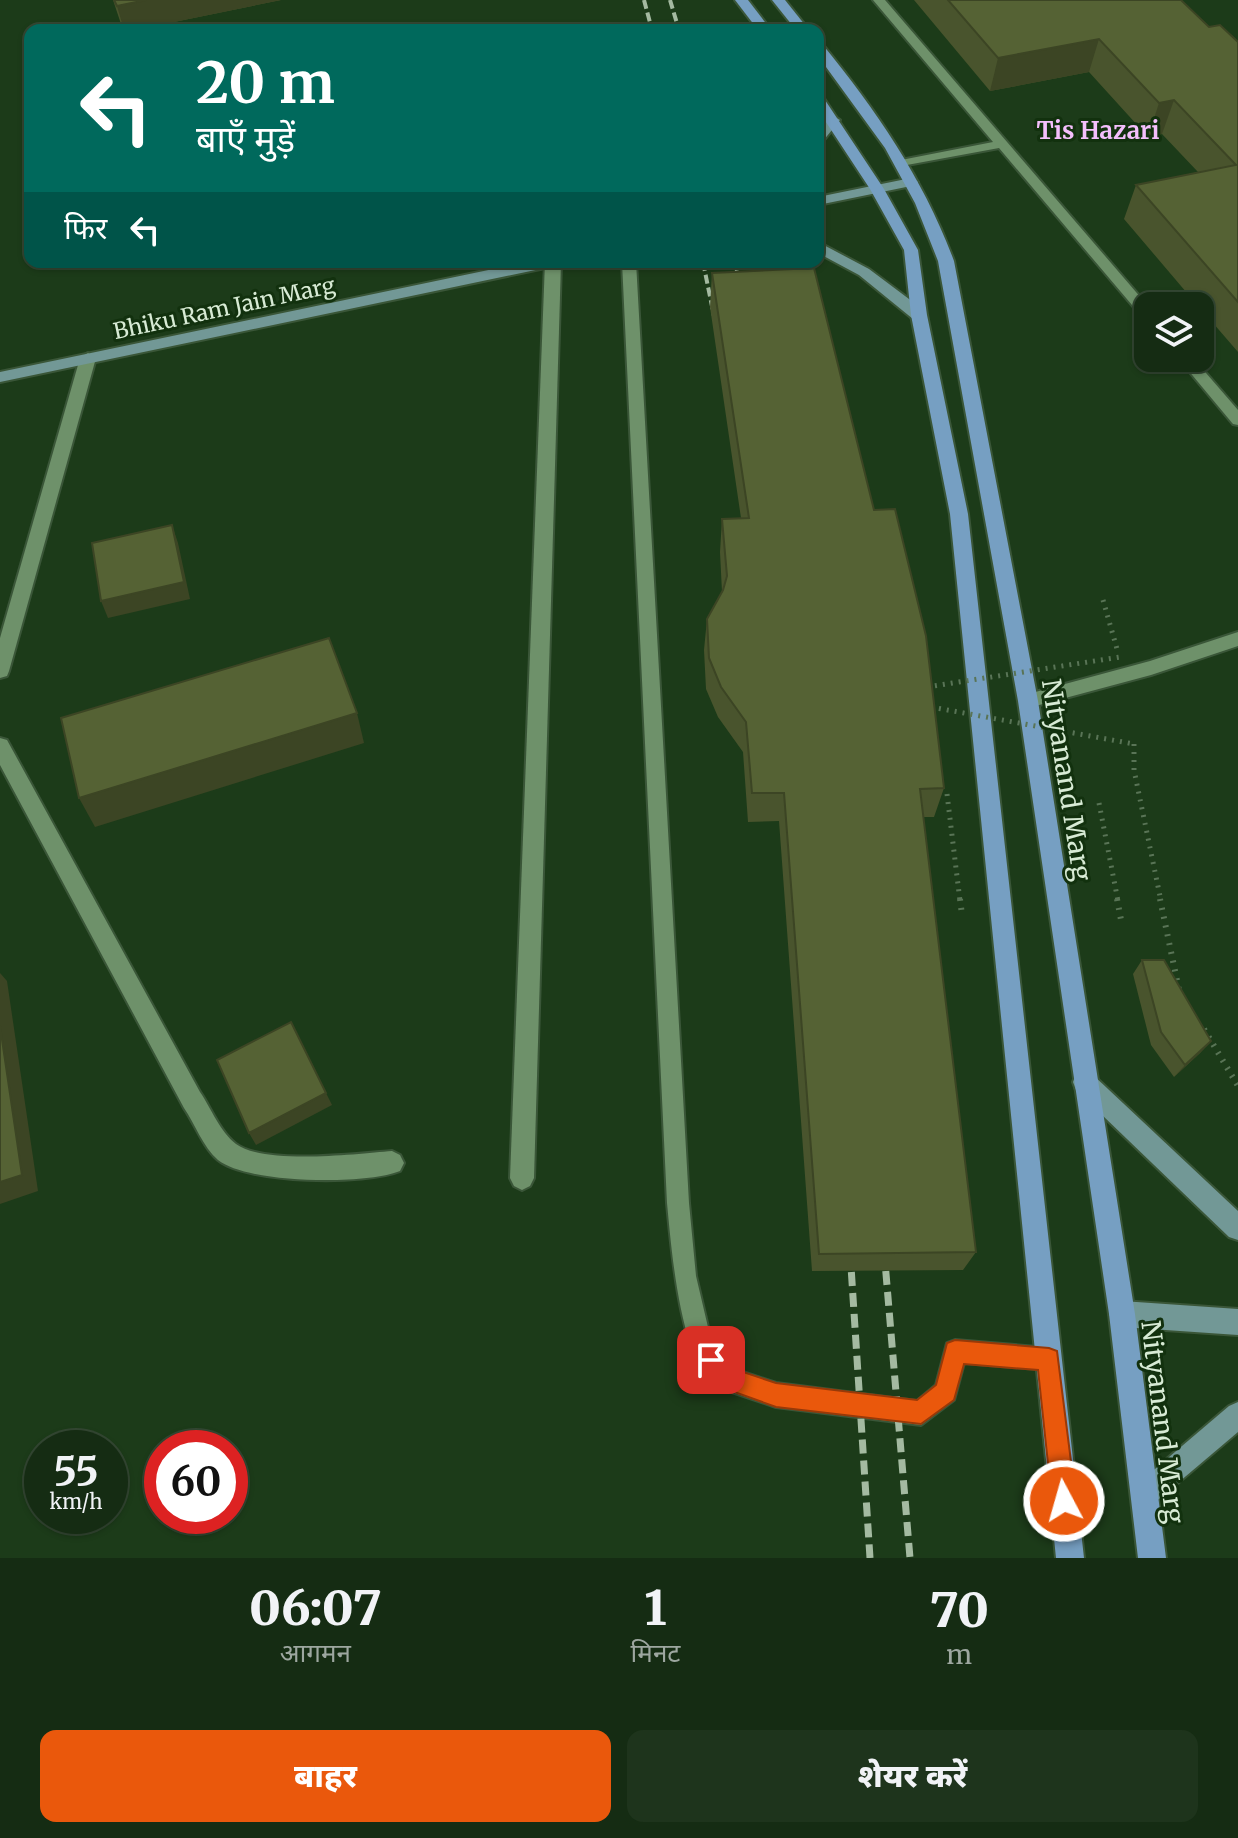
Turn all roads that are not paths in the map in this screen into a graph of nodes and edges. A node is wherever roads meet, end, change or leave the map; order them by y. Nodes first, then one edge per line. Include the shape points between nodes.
1 (741, 0) edge
2 (778, 0) edge
3 (879, 0) edge
4 (760, 24) edge
5 (798, 24) edge
6 (824, 55) edge
7 (824, 108) edge
8 (833, 120) junction
9 (824, 131) edge
10 (1002, 144) junction
11 (906, 173) junction
12 (877, 189) junction
13 (824, 200) edge
14 (824, 250) edge
15 (523, 268) edge
16 (552, 268) edge
17 (629, 268) edge
18 (1134, 299) edge
19 (919, 315) junction
20 (88, 358) junction
21 (1197, 372) edge
22 (0, 377) edge
23 (1238, 420) edge
24 (1238, 639) edge
25 (0, 671) edge
26 (1028, 701) junction
27 (0, 746) edge
28 (1084, 1082) junction
29 (392, 1163) dead end
30 (522, 1178) dead end
31 (1238, 1228) edge
32 (1122, 1314) junction
33 (1238, 1322) edge
34 (1049, 1359) junction
35 (1238, 1415) edge
36 (1144, 1495) junction
37 (1070, 1558) edge
38 (1152, 1558) edge

1 - 4 main road
2 - 5 main road
3 - 10 lane
6 - 11 main road, Nityanand Marg via 864,103
7 - 8 main road
8 - 9 street
8 - 12 main road
10 - 11 lane
10 - 18 lane
11 - 12 street
11 - 26 main road, Nityanand Marg via 946,261
12 - 13 street
12 - 19 main road via 911,250
14 - 19 street via 864,272
15 - 20 street, Bhiku Ram Jain Marg
16 - 30 street
17 - 34 lane via 678,1203 685,1276 701,1344 720,1376 776,1395 921,1413 946,1392 955,1351
19 - 34 main road via 959,514
20 - 22 street, Bhiku Ram Jain Marg
20 - 25 street
21 - 23 lane
24 - 26 lane
26 - 28 main road, Nityanand Marg
27 - 29 street via 192,1100 227,1153 258,1165
28 - 31 street
28 - 32 main road, Nityanand Marg
32 - 33 street
32 - 36 main road, Nityanand Marg
34 - 37 main road
35 - 36 street
36 - 38 main road, Nityanand Marg

